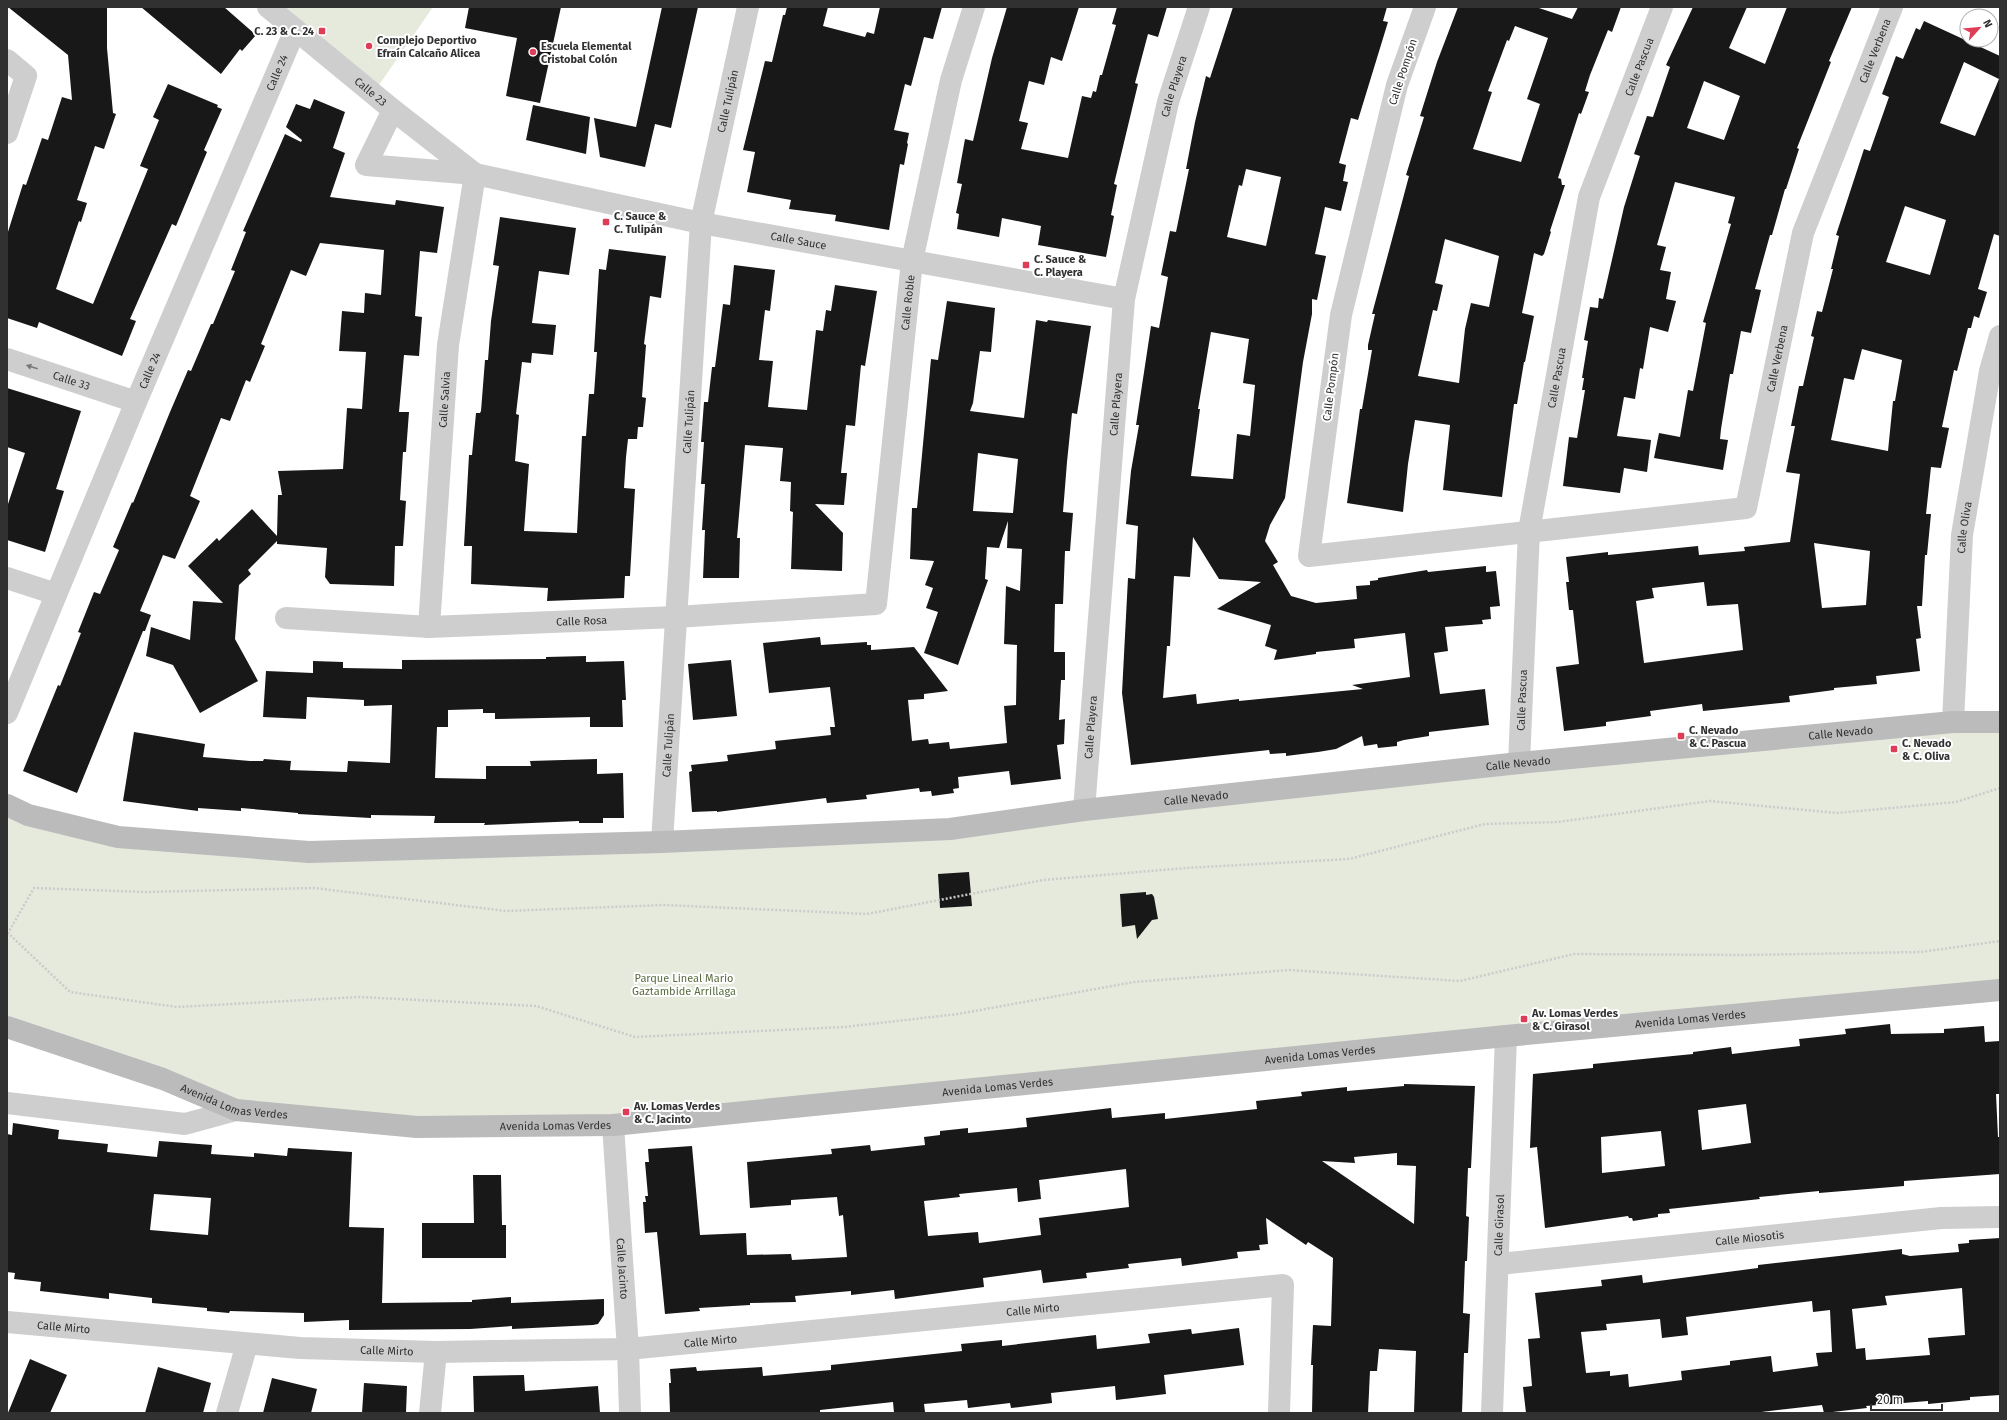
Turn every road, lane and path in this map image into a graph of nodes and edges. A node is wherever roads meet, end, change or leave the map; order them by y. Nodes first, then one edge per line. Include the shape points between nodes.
1 (268, 7) edge
2 (748, 7) edge
3 (974, 7) edge
4 (1199, 7) edge
5 (1425, 7) edge
6 (1662, 7) edge
7 (1892, 7) edge
8 (295, 30) junction
9 (7, 60) edge
10 (393, 110) junction
11 (7, 133) edge
12 (475, 174) junction
13 (701, 223) junction
14 (912, 261) junction
15 (1124, 299) junction
16 (2000, 336) edge
17 (7, 359) edge
18 (136, 402) junction
19 (1529, 531) junction
20 (7, 578) edge
21 (56, 594) junction
22 (876, 604) joint
23 (676, 617) junction
24 (286, 618) dead end
25 (429, 627) junction
26 (7, 713) edge
27 (1952, 722) junction
28 (2000, 722) edge
29 (1519, 763) junction
30 (2000, 788) edge
31 (7, 805) edge
32 (1084, 810) junction
33 (662, 842) junction
34 (2000, 941) edge
35 (2000, 990) edge
36 (7, 1027) edge
37 (1506, 1036) junction
38 (7, 1103) edge
39 (236, 1110) junction
40 (613, 1125) junction
41 (2000, 1216) edge
42 (1499, 1264) junction
43 (7, 1322) edge
44 (247, 1344) junction
45 (628, 1349) junction
46 (436, 1352) junction
47 (227, 1413) edge
48 (430, 1413) edge
49 (630, 1413) edge
50 (1279, 1413) edge
51 (1492, 1413) edge

1 - 8 street, Calle 23
2 - 13 street, Calle Tulipán
3 - 14 street, Calle Roble via 951,80
4 - 15 street, Calle Playera via 1168,102
5 - 19 street, Calle Pompón via 1397,85 1340,315 1309,556
6 - 19 street, Calle Pascua via 1589,197
7 - 19 street, Calle Verbena via 1803,233 1746,508
8 - 10 street, Calle 23
8 - 18 street, Calle 24
9 - 11 street via 26,76
10 - 12 street, Calle 23
10 - 12 street, Calle Sauce via 366,165
12 - 13 street, Calle Sauce
12 - 25 street, Calle Salvia via 448,344
13 - 14 street, Calle Sauce
13 - 23 street, Calle Tulipán
14 - 15 street, Calle Sauce
14 - 22 street, Calle Roble
15 - 32 street, Calle Playera
16 - 27 street, Calle Oliva via 1990,370 1962,535
18 -> 17 street, Calle 33
18 - 21 street, Calle 24
19 - 29 street, Calle Pascua
20 - 21 street
21 - 26 street, Calle 24
22 - 23 street, Calle Rosa
23 - 25 street, Calle Rosa
23 - 33 street, Calle Tulipán
24 - 25 street, Calle Rosa
27 - 28 street, Calle Nevado
27 - 29 street, Calle Nevado
29 - 32 street, Calle Nevado
30 - 34 path via 1956,802 1837,813 1710,801 1558,822 1485,824 1349,859 1186,868 1043,880 867,914 664,905 506,911 314,888 146,892 34,888 8,933 70,992 178,1007 360,997 536,1006 635,1037 844,1027 958,1014 1134,982 1289,970 1460,980 1574,954 1921,952
31 - 33 street, Calle Nevado via 28,815 118,837 309,852
32 - 33 street, Calle Nevado via 950,829
35 - 37 street, Avenida Lomas Verdes
36 - 39 street, Avenida Lomas Verdes via 163,1079
37 - 40 street, Avenida Lomas Verdes
37 - 42 street, Calle Girasol
38 - 39 street via 185,1124
39 - 40 street, Avenida Lomas Verdes via 417,1127
40 - 45 street, Calle Jacinto
41 - 42 street, Calle Miosotis via 1941,1218
42 - 51 street, Calle Girasol
43 - 44 street, Calle Mirto
44 - 46 street, Calle Mirto
44 - 47 street
45 - 46 street, Calle Mirto
45 - 49 street, Calle Jacinto
45 - 50 street, Calle Mirto via 1283,1284
46 - 48 street

